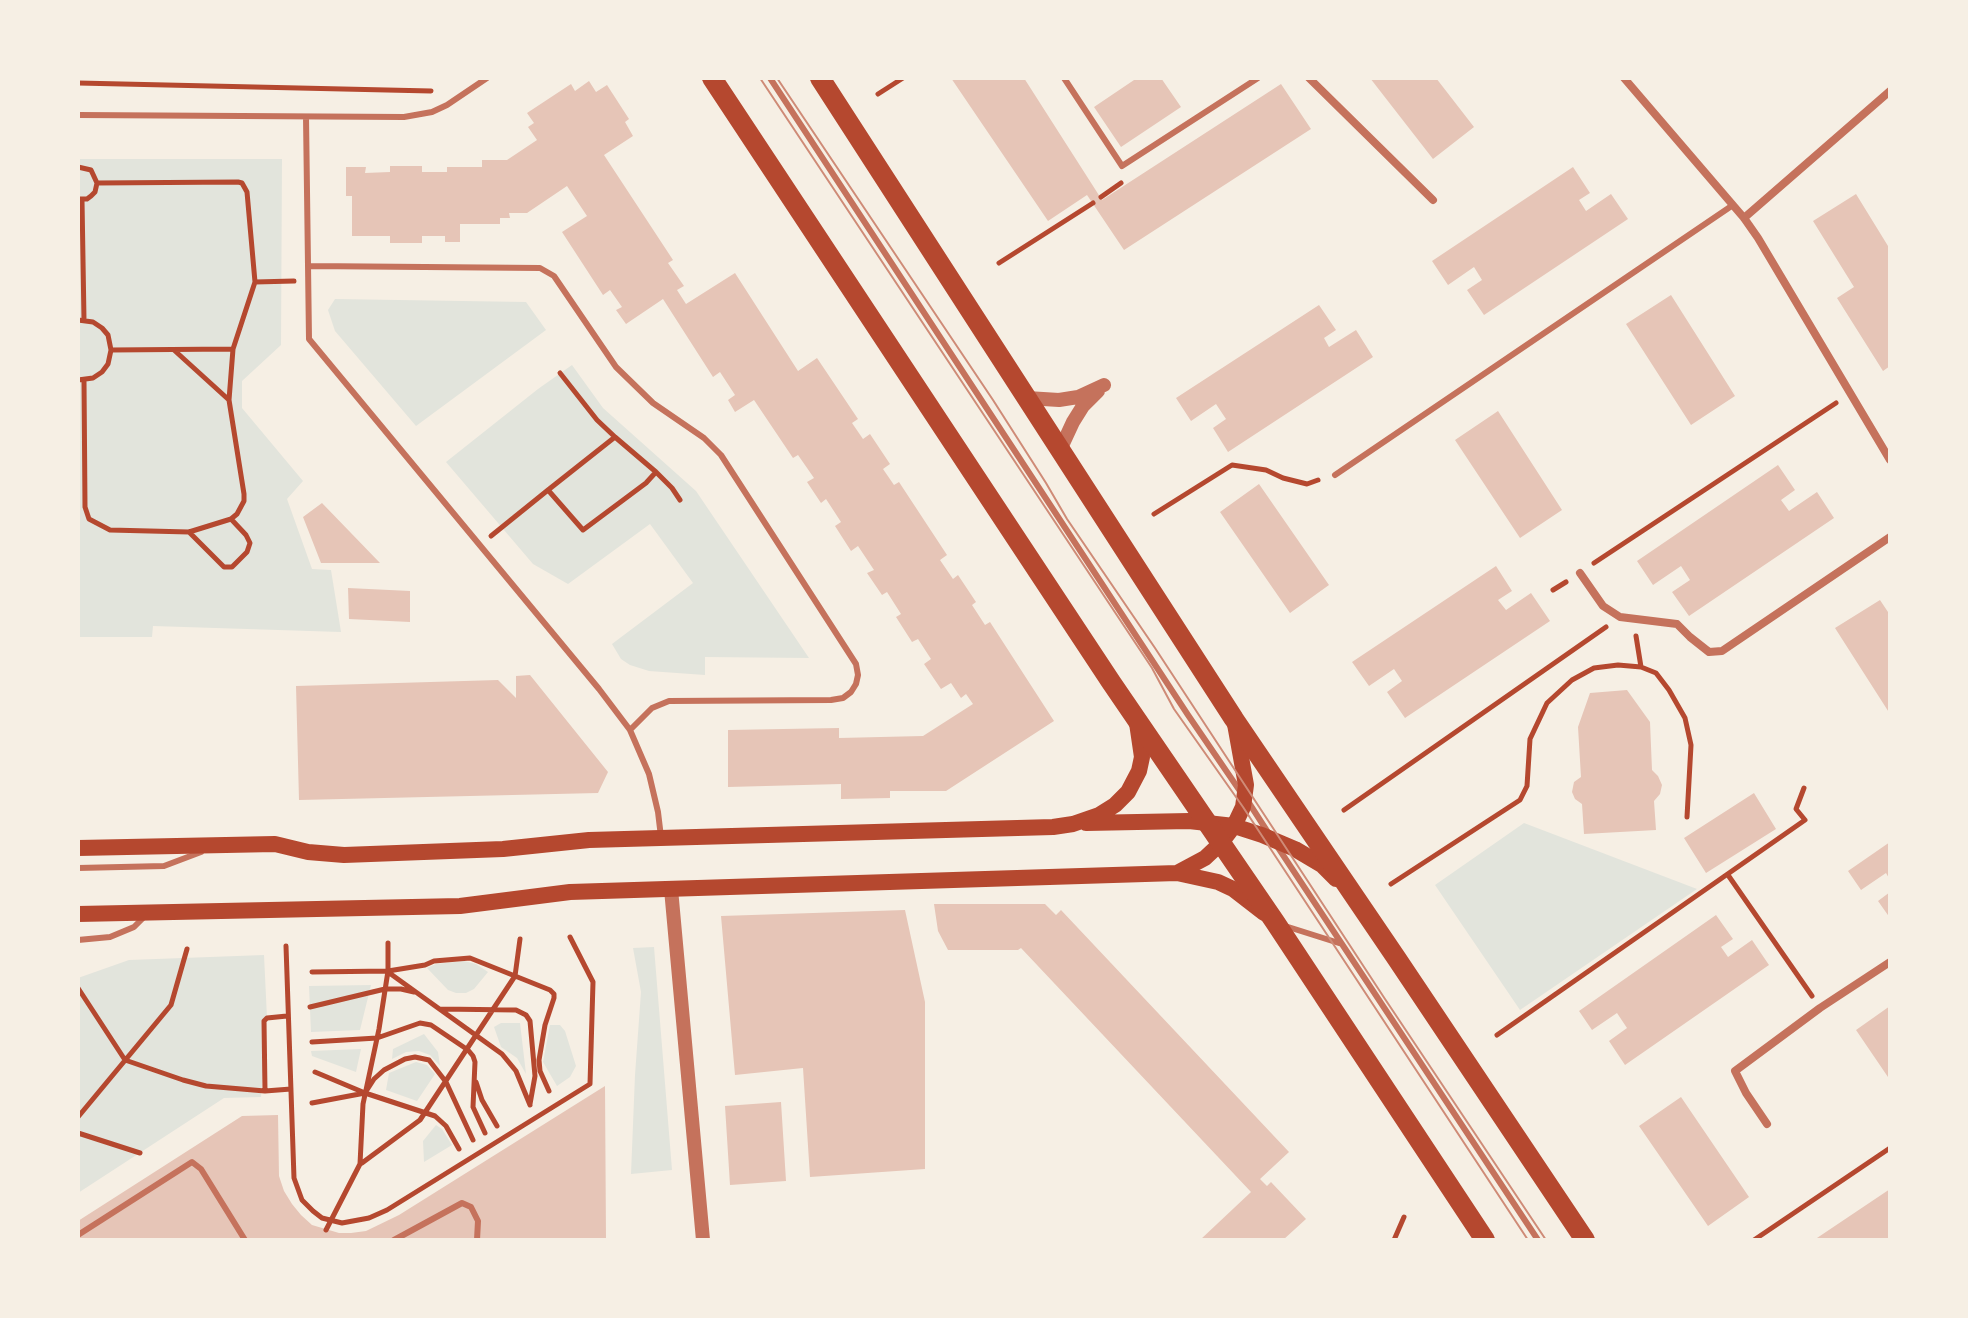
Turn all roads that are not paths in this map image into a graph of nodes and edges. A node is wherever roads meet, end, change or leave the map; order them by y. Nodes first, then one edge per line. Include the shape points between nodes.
1 (487, 78) edge
2 (712, 78) edge
3 (770, 78) edge
4 (820, 78) edge
5 (1064, 78) edge
6 (1258, 78) edge
7 (1309, 78) edge
8 (1624, 78) edge
9 (1890, 91) edge
10 (78, 115) edge
11 (306, 117) junction
12 (1433, 200) dead end
13 (1733, 205) junction
14 (1744, 218) junction
15 (309, 266) junction
16 (1027, 398) junction
17 (1060, 450) junction
18 (1890, 460) edge
19 (1335, 475) road end
20 (1890, 537) edge
21 (1580, 573) road end
22 (1136, 719) junction
23 (1234, 719) junction
24 (630, 730) junction
25 (1245, 797) junction
26 (1206, 822) junction
27 (1073, 824) junction
28 (1234, 826) junction
29 (661, 838) junction
30 (1272, 839) junction
31 (1221, 843) junction
32 (219, 845) junction
33 (78, 848) edge
34 (78, 868) edge
35 (1177, 873) junction
36 (671, 889) junction
37 (1354, 895) junction
38 (148, 913) junction
39 (78, 914) edge
40 (1275, 922) junction
41 (78, 940) edge
42 (1342, 944) junction
43 (1890, 962) edge
44 (1767, 1124) dead end
45 (78, 1235) edge
46 (245, 1240) edge
47 (394, 1240) edge
48 (477, 1240) edge
49 (703, 1240) edge
50 (1485, 1240) edge
51 (1538, 1240) edge
52 (1585, 1240) edge

1 - 11 lane via 447,105 420,115
2 - 22 main road
3 - 25 lane
4 - 16 main road
5 - 6 lane via 1122,166
7 - 12 street
8 - 13 street
9 - 14 street
10 - 11 lane
11 - 15 lane
13 - 14 street
13 - 19 lane
14 - 18 street
15 - 24 lane via 309,339
15 - 24 lane via 540,268 554,276 616,367 721,455 856,664 856,684 843,698 669,701 652,708
16 - 17 main road
16 - 17 street via 1078,397 1104,385 1083,406
17 - 23 main road
20 - 21 street via 1722,651 1709,652 1677,624 1620,617 1603,606
22 - 26 main road
22 - 27 main road via 1142,757 1134,782 1115,805
23 - 25 main road
23 - 37 main road
24 - 29 lane via 649,774
25 - 28 main road
25 - 30 lane
26 - 27 main road
26 - 28 main road
26 - 31 main road
27 - 29 main road
28 - 30 main road
28 - 31 main road
29 - 32 main road via 344,855 275,844
30 - 37 main road via 1314,860
30 - 42 lane
31 - 35 main road
31 - 40 main road
32 - 33 main road
32 - 34 lane via 164,866
35 - 36 main road
35 - 40 main road via 1233,889
36 - 38 main road via 570,892 460,906
36 - 49 street
37 - 52 main road
38 - 39 main road
38 - 41 lane via 123,933
40 - 42 lane
40 - 50 main road
42 - 51 lane
43 - 44 street via 1735,1071
45 - 46 lane via 192,1162
47 - 48 lane via 462,1203 471,1207 478,1221

